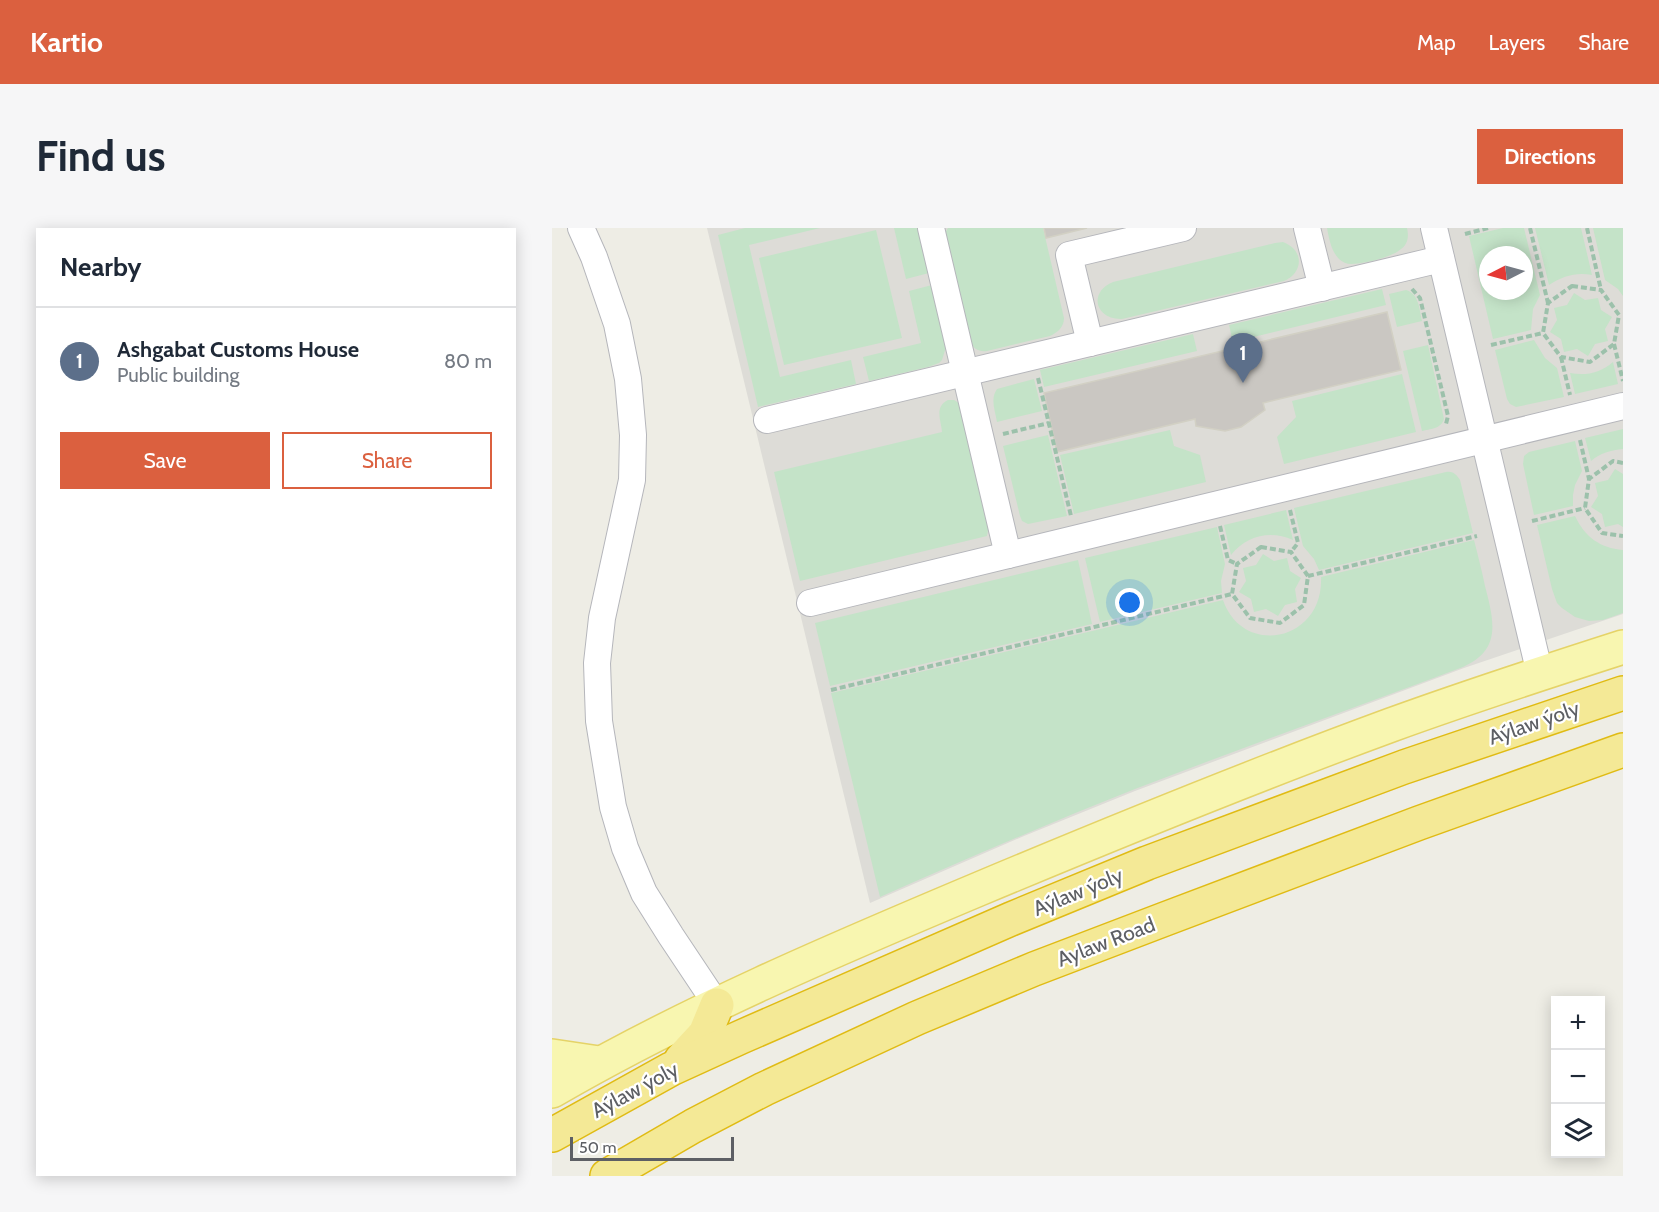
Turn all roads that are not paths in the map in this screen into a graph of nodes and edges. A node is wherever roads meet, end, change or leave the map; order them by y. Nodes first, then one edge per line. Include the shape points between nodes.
1 (581, 228) edge
2 (931, 228) edge
3 (1184, 228) edge
4 (1307, 228) edge
5 (1434, 228) edge
6 (1442, 259) junction
7 (1322, 288) junction
8 (1090, 343) junction
9 (965, 373) junction
10 (1623, 406) edge
11 (768, 420) dead end
12 (1484, 440) junction
13 (1008, 555) junction
14 (810, 603) dead end
15 (1623, 647) edge
16 (1540, 674) junction
17 (1623, 693) edge
18 (1623, 750) edge
19 (717, 1005) junction
20 (552, 1056) edge
21 (599, 1064) junction
22 (671, 1069) junction
23 (552, 1091) edge
24 (552, 1135) edge
25 (607, 1176) edge

1 - 19 lane via 617,324 628,379 633,435 632,480 602,618 597,663 599,721 613,807 644,893
2 - 9 lane
3 - 8 lane via 1069,255
4 - 7 lane
5 - 6 lane
6 - 7 lane
6 - 12 lane
7 - 8 lane
8 - 9 lane
9 - 11 lane
9 - 13 lane
10 - 12 lane
12 - 13 lane
12 - 16 lane
13 - 14 lane
15 - 16 main road
16 - 19 main road via 1391,725 1134,824
17 - 22 highway, Aýlaw ýoly via 1404,767 1147,863
18 - 25 highway, Aylaw Road via 1198,906 917,1018 764,1089
19 - 21 main road
19 - 22 highway via 705,1034
20 - 21 main road
21 - 23 main road
22 - 24 highway, Aýlaw ýoly

